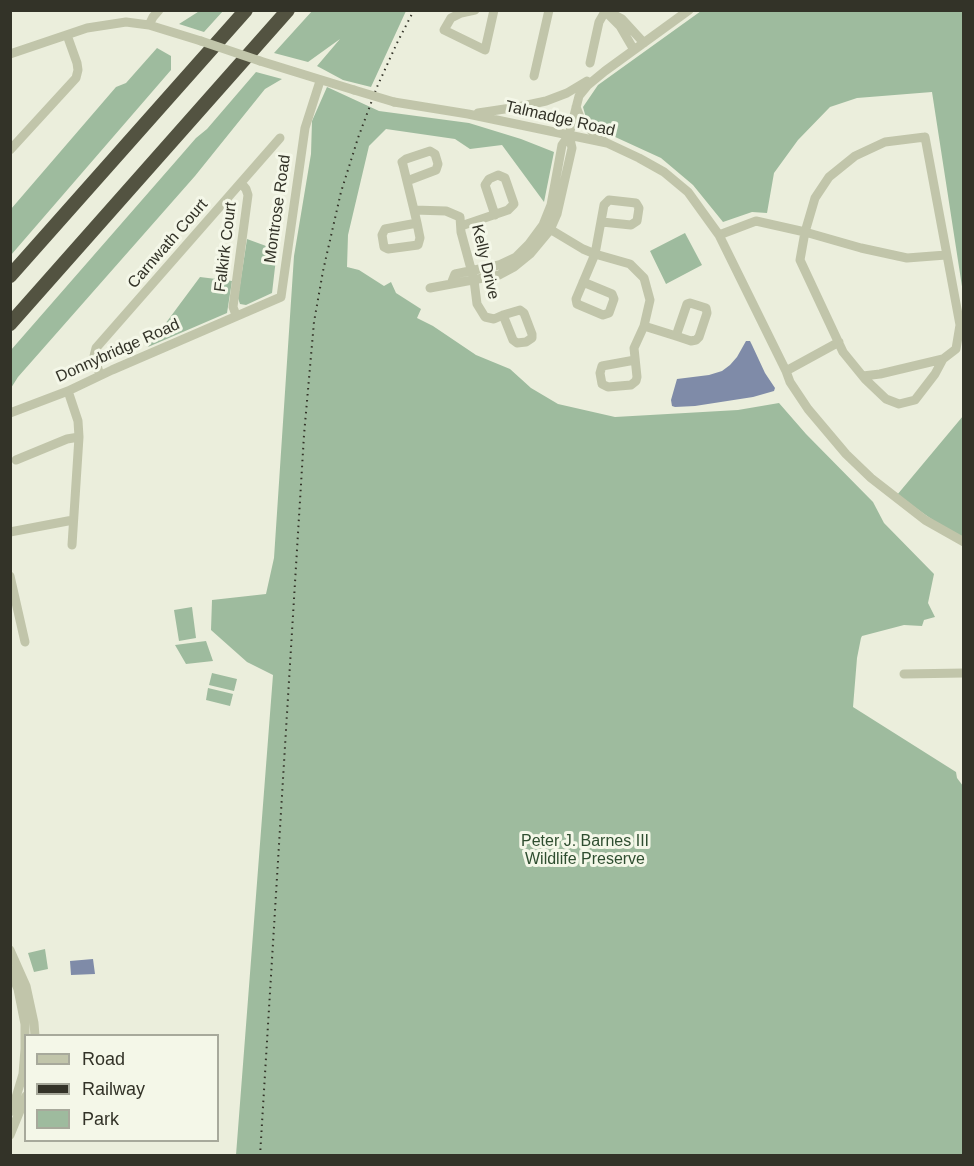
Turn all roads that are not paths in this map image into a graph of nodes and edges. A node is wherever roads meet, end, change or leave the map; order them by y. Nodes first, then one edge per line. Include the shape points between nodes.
1 (159, 10) edge
2 (246, 10) edge
3 (288, 10) edge
4 (475, 10) edge
5 (494, 10) edge
6 (549, 10) edge
7 (689, 10) edge
8 (606, 11) edge
9 (149, 26) junction
10 (67, 35) junction
11 (644, 43) junction
12 (634, 50) junction
13 (10, 54) edge
14 (590, 63) dead end
15 (605, 71) junction
16 (534, 76) dead end
17 (320, 81) junction
18 (576, 106) junction
19 (468, 114) junction
20 (569, 135) junction
21 (280, 138) dead end
22 (607, 143) junction
23 (10, 150) edge
24 (407, 181) dead end
25 (241, 183) junction
26 (414, 210) junction
27 (495, 215) dead end
28 (602, 222) dead end
29 (417, 223) dead end
30 (460, 226) junction
31 (547, 227) junction
32 (805, 232) junction
33 (719, 235) junction
34 (595, 254) junction
35 (946, 255) junction
36 (471, 270) junction
37 (10, 276) edge
38 (474, 280) junction
39 (583, 282) dead end
40 (451, 284) junction
41 (430, 288) dead end
42 (236, 315) junction
43 (503, 315) junction
44 (10, 324) edge
45 (644, 326) junction
46 (676, 336) dead end
47 (839, 342) junction
48 (943, 359) junction
49 (635, 360) dead end
50 (786, 371) junction
51 (100, 375) junction
52 (863, 376) junction
53 (68, 391) junction
54 (10, 413) edge
55 (79, 437) junction
56 (16, 460) dead end
57 (73, 520) junction
58 (10, 531) edge
59 (963, 542) edge
60 (72, 545) dead end
61 (11, 579) edge
62 (25, 642) dead end
63 (904, 674) dead end
64 (963, 674) edge
65 (10, 950) edge
66 (10, 970) edge
67 (25, 1034) edge
68 (35, 1034) edge
69 (24, 1062) edge
70 (24, 1101) edge
71 (10, 1112) edge
72 (10, 1135) edge

1 - 9 street
2 - 37 highway
3 - 44 highway
4 - 5 street via 451,18 444,30 485,50
6 - 16 street
7 - 11 street
8 - 11 street via 622,18
8 - 12 street
8 - 14 street via 599,22
9 - 10 street, Talmadge Road via 126,22
9 - 17 street, Talmadge Road, bridge
10 - 13 street, Talmadge Road
10 - 23 street via 77,63 76,78
11 - 12 street
12 - 15 street
15 - 18 street via 588,85
15 - 19 street via 546,101
17 - 19 street, Talmadge Road, bridge via 394,102
17 - 42 street, Montrose Road via 305,128 281,297
18 - 20 street
18 - 22 street via 586,126
19 - 20 street, Talmadge Road
20 - 22 street, Talmadge Road
20 - 31 street via 562,146
21 - 25 street, Carnwath Court
22 - 33 street, Talmadge Road via 664,172 688,192
24 - 26 street
25 - 42 street, Falkirk Court via 248,195 233,307
25 - 51 street, Carnwath Court via 96,348 94,356
26 - 29 street
26 - 30 street, Kelly Drive via 446,211 460,217
27 - 30 street
28 - 34 street
30 - 36 street, Kelly Drive
31 - 34 street
31 - 36 street via 516,257
31 - 38 street via 530,254 514,267
32 - 33 street via 756,221
32 - 35 street via 907,258
32 - 35 street via 815,198 829,177 855,156 885,142 925,137
32 - 47 street via 800,260
33 - 50 street, Talmadge Road
34 - 39 street
34 - 45 street via 630,264 644,278 650,300
35 - 48 street via 960,325 956,349
36 - 38 street, Kelly Drive
36 - 40 street via 455,274
38 - 40 street
38 - 43 street, Kelly Drive via 477,304 484,317 494,319
40 - 41 street
42 - 51 street, Donnybridge Road
43 - 43 street, Kelly Drive via 520,310 532,338 517,343 513,340
45 - 46 street
45 - 49 street via 633,348
47 - 50 street
47 - 52 street
48 - 52 street
48 - 52 street via 915,400 899,404 885,399
50 - 59 street, Talmadge Road via 808,408 846,454 925,520
51 - 53 street, Donnybridge Road
53 - 54 street, Donnybridge Road
53 - 55 street
55 - 56 street
55 - 57 street
57 - 58 street
57 - 60 street
61 - 62 street
63 - 64 street
65 - 68 street via 26,986
66 - 67 street via 18,989
69 - 71 street
70 - 72 street

